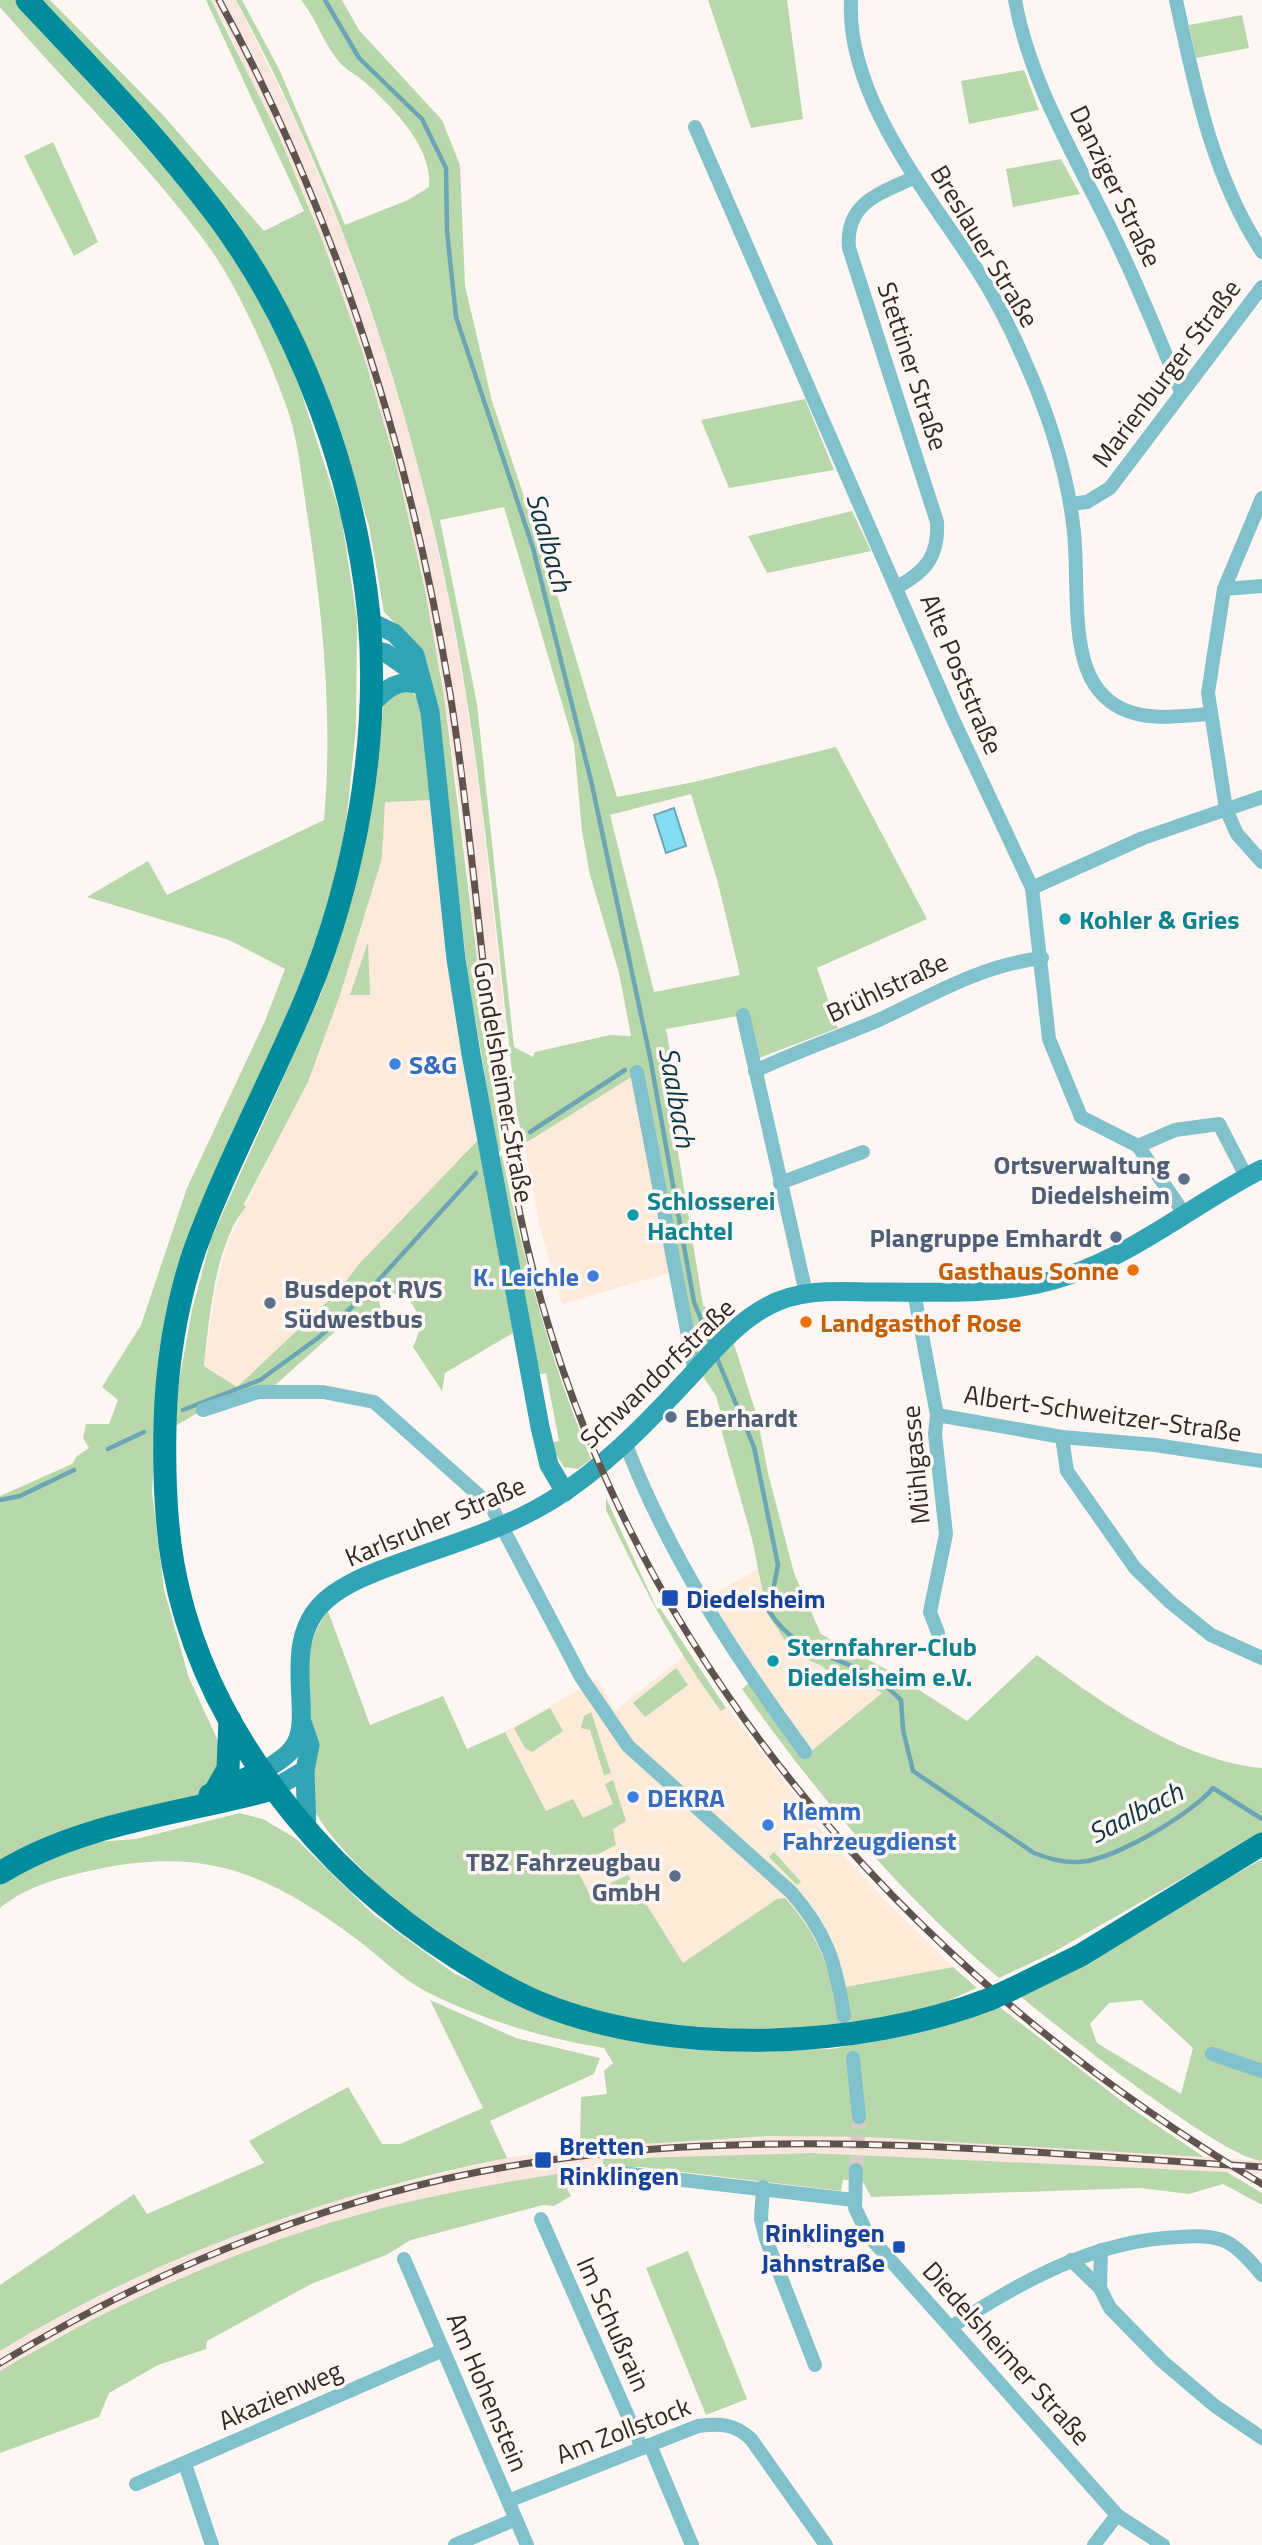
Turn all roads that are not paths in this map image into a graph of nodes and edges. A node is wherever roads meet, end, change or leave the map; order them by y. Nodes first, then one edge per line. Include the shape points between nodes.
1 (27, 0) edge
2 (851, 0) edge
3 (1015, 0) edge
4 (1176, 0) edge
5 (695, 127) dead end
6 (915, 177) junction
7 (1262, 252) edge
8 (1262, 287) edge
9 (1181, 392) junction
10 (1262, 498) edge
11 (1070, 504) junction
12 (1262, 586) edge
13 (897, 587) junction
14 (1224, 589) junction
15 (369, 621) junction
16 (370, 649) junction
17 (421, 681) junction
18 (369, 707) junction
19 (1210, 714) junction
20 (1262, 797) edge
21 (1226, 809) junction
22 (1262, 862) edge
23 (1032, 888) junction
24 (1042, 958) junction
25 (743, 1015) dead end
26 (755, 1071) junction
27 (638, 1072) dead end
28 (1138, 1146) junction
29 (863, 1152) dead end
30 (1254, 1172) edge
31 (780, 1183) junction
32 (1185, 1214) junction
33 (915, 1292) junction
34 (806, 1293) junction
35 (701, 1366) junction
36 (203, 1410) dead end
37 (937, 1415) junction
38 (1062, 1437) junction
39 (625, 1442) junction
40 (1262, 1461) edge
41 (565, 1492) junction
42 (502, 1525) junction
43 (938, 1633) dead end
44 (1262, 1658) edge
45 (301, 1719) junction
46 (230, 1720) junction
47 (804, 1752) dead end
48 (304, 1770) junction
49 (268, 1780) junction
50 (222, 1797) junction
51 (301, 1825) junction
52 (1260, 1845) edge
53 (0, 1873) edge
54 (844, 2016) dead end
55 (1212, 2054) dead end
56 (853, 2058) dead end
57 (1262, 2070) edge
58 (859, 2117) tunnel mouth
59 (856, 2170) tunnel mouth
60 (613, 2172) dead end
61 (763, 2187) junction
62 (854, 2200) junction
63 (541, 2219) dead end
64 (1101, 2250) junction
65 (404, 2259) dead end
66 (1071, 2260) junction
67 (1262, 2275) edge
68 (1100, 2288) junction
69 (951, 2327) junction
70 (443, 2350) junction
71 (815, 2365) dead end
72 (1262, 2438) edge
73 (646, 2446) junction
74 (185, 2465) junction
75 (136, 2484) dead end
76 (508, 2501) junction
77 (1117, 2515) junction
78 (516, 2519) junction
79 (212, 2545) edge
80 (455, 2545) edge
81 (527, 2545) edge
82 (692, 2545) edge
83 (826, 2545) edge
84 (1094, 2545) edge
85 (1163, 2545) edge

1 - 15 main road via 180,170 221,221 271,301 331,444 354,520
2 - 6 street, Breslauer Straße via 853,38 864,78
3 - 9 street, Danziger Straße via 1057,125 1141,292
4 - 7 street via 1210,144
5 - 13 street, Alte Poststraße
6 - 11 street, Breslauer Straße via 988,286 1024,358 1050,424
6 - 13 street, Stettiner Straße via 857,209 848,234 937,522 936,547 928,566
8 - 9 street, Marienburger Straße
9 - 11 street, Marienburger Straße via 1110,488 1087,502
10 - 14 street
11 - 19 street, Breslauer Straße via 1080,628 1094,684 1106,699 1134,715
12 - 14 street
13 - 23 street, Alte Poststraße
14 - 19 street
15 - 16 main road
15 - 17 street, Gondelsheimer Straße via 406,643 415,655
16 - 17 street via 386,653
16 - 18 main road
17 - 18 street via 400,682
17 - 41 street, Gondelsheimer Straße via 438,772 456,959 471,1054 542,1437
18 - 46 main road via 356,827 339,907 310,989 194,1252 174,1336 166,1397 164,1477 174,1570
19 - 21 street
20 - 21 street
21 - 22 street via 1237,834
21 - 23 street via 1143,838
23 - 24 street, Alte Poststraße
24 - 26 street, Brühlstraße via 1011,961 976,973
24 - 28 street, Alte Poststraße via 1049,1039 1081,1117
25 - 26 street
26 - 31 street
27 - 35 street
28 - 30 street via 1175,1130 1219,1124
28 - 32 street, Alte Poststraße
29 - 31 street
30 - 32 street, Schwandorfstraße
31 - 34 street
32 - 33 street, Schwandorfstraße via 1098,1264 1061,1278 1008,1289
33 - 34 street, Schwandorfstraße
33 - 37 street, Mühlgasse
34 - 35 street, Schwandorfstraße via 771,1304 747,1319
35 - 39 street, Schwandorfstraße
36 - 42 street via 257,1392 323,1392 374,1402 491,1506
37 - 38 street, Albert-Schweitzer-Straße
37 - 43 street, Mühlgasse via 946,1534 930,1612
38 - 40 street, Albert-Schweitzer-Straße
38 - 44 street via 1067,1471 1135,1568 1211,1634
39 - 41 street, Schwandorfstraße
39 - 47 street via 658,1521 695,1591
41 - 42 street, Karlsruher Straße
42 - 45 street, Karlsruher Straße via 359,1579 324,1602 300,1650
42 - 54 street via 581,1677 628,1746 809,1912 835,1962
45 - 48 street, Karlsruher Straße via 310,1745
45 - 49 street, Karlsruher Straße via 293,1749
46 - 49 main road
46 - 50 main road
48 - 49 street
48 - 51 street, Karlsruher Straße
49 - 50 main road
49 - 51 main road
50 - 51 main road via 261,1807
50 - 53 main road via 66,1840
51 - 52 main road, bridge via 382,1903 500,1984 579,2017 676,2035 741,2039 829,2037 924,2021 990,1999 1081,1955
55 - 57 street
56 - 58 street
59 - 62 street, Diedelsheimer Straße
60 - 61 street
61 - 62 street
61 - 71 street via 765,2239
62 - 69 street, Diedelsheimer Straße via 868,2235
63 - 73 street, Im Schußrain
64 - 66 street
64 - 67 street via 1167,2237 1216,2238 1239,2250
64 - 68 street
65 - 70 street, Am Hohenstein
66 - 68 street
66 - 69 street via 998,2296
68 - 72 street via 1110,2308 1161,2361
69 - 77 street, Diedelsheimer Straße
70 - 74 street, Akazienweg
70 - 76 street, Am Hohenstein
73 - 76 street, Am Zollstock
73 - 82 street, Im Schußrain
73 - 83 street, Am Zollstock via 698,2426 727,2424 740,2429
74 - 75 street, Akazienweg
74 - 79 street
76 - 78 street, Am Hohenstein
77 - 84 street
77 - 85 street, Diedelsheimer Straße
78 - 80 street
78 - 81 street, Am Hohenstein

